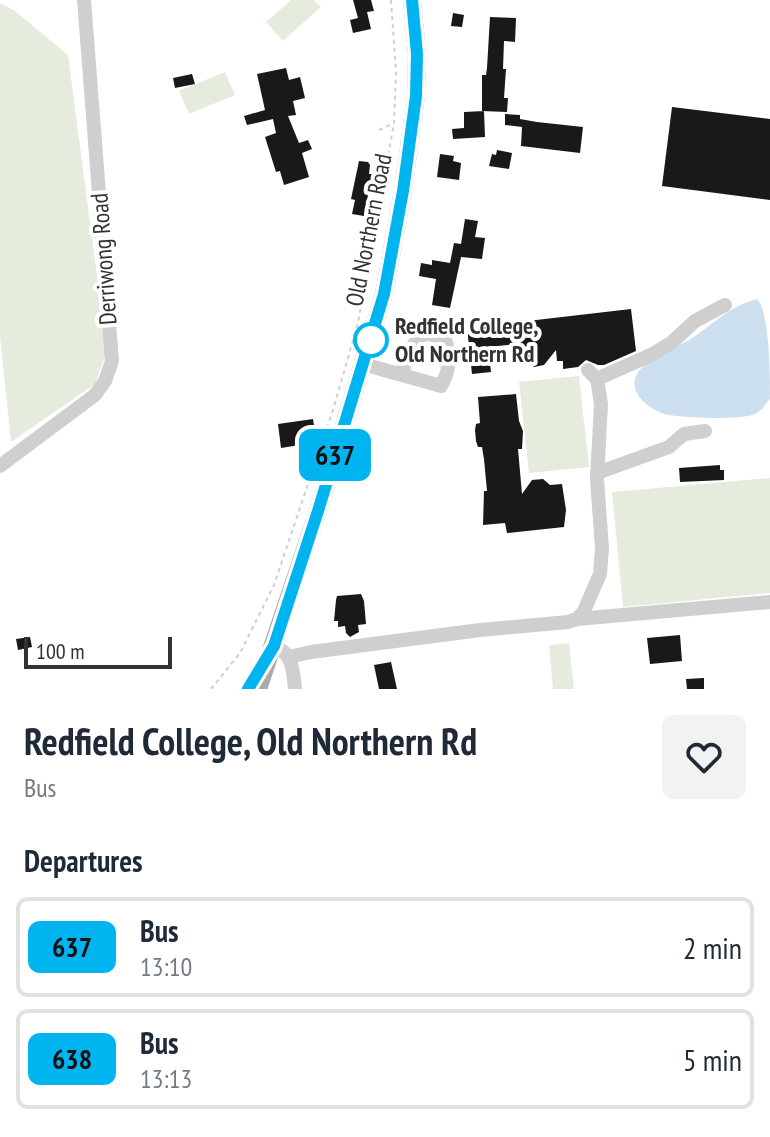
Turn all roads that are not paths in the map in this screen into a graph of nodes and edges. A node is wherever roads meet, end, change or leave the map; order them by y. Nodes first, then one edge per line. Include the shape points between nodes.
1 (84, 0) edge
2 (412, 0) edge
3 (725, 305) dead end
4 (364, 364) junction
5 (401, 375) dead end
6 (705, 431) dead end
7 (0, 466) edge
8 (597, 473) junction
9 (770, 602) edge
10 (577, 619) junction
11 (281, 652) junction
12 (248, 689) edge
13 (258, 689) edge
14 (295, 689) edge

1 - 7 street, Derriwong Road via 112,361 95,395
2 - 4 main road, Old Northern Road via 417,76 411,141 384,294
3 - 8 street via 653,354 593,374 601,404
4 - 5 street
4 - 11 main road, Old Northern Road
6 - 8 street via 684,434 669,447
8 - 10 street via 600,574
9 - 10 street
10 - 11 street
11 - 12 main road, Old Northern Road
11 - 13 main road, Old Northern Road
11 - 14 street

